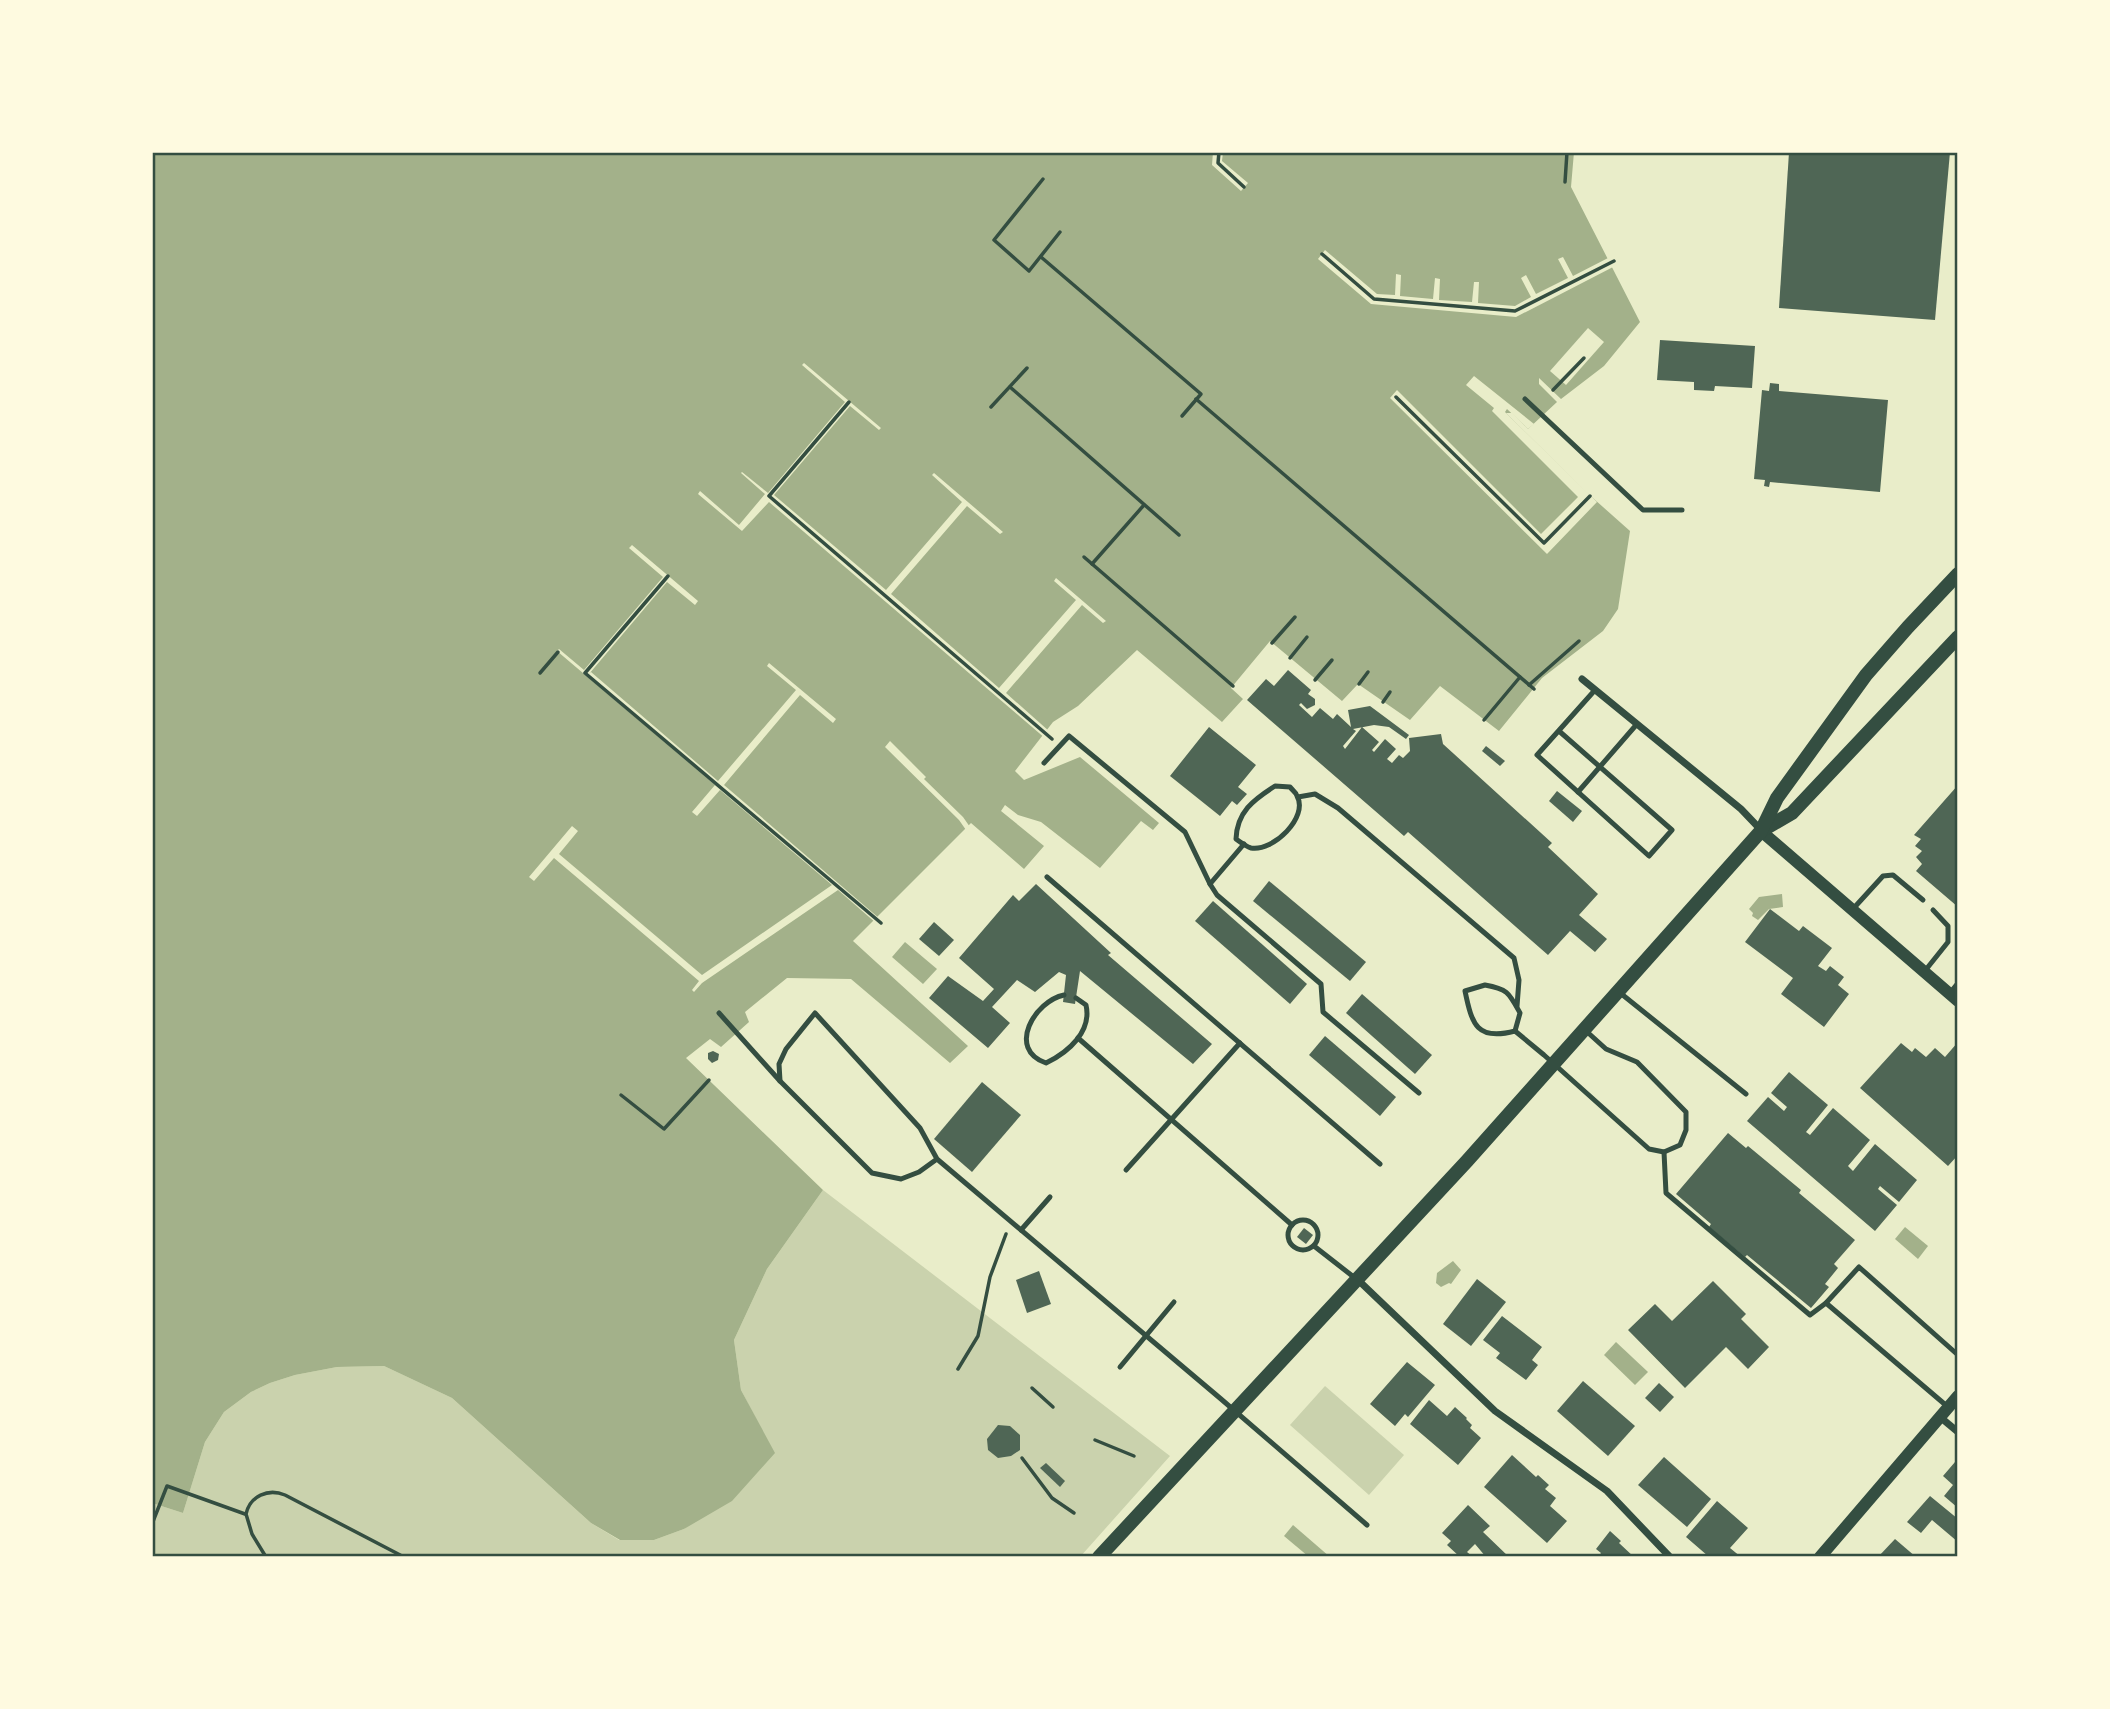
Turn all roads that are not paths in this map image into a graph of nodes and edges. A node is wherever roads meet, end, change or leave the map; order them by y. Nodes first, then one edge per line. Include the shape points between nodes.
1 (1525, 400) dead end
2 (1682, 510) dead end
3 (1958, 574) edge
4 (1955, 645) edge
5 (1582, 679) dead end
6 (1595, 690) junction
7 (1637, 724) junction
8 (1559, 731) junction
9 (1044, 763) dead end
10 (1600, 766) junction
11 (1577, 792) junction
12 (1298, 796) junction
13 (1761, 831) junction
14 (1244, 844) junction
15 (1047, 877) dead end
16 (1210, 884) junction
17 (1923, 900) dead end
18 (1852, 910) junction
19 (1933, 910) dead end
20 (1924, 972) junction
21 (1958, 983) edge
22 (1619, 992) junction
23 (1064, 995) dead end
24 (1076, 998) dead end
25 (1953, 998) edge
26 (1517, 1006) junction
27 (719, 1013) dead end
28 (1585, 1030) junction
29 (1515, 1031) junction
30 (1077, 1038) junction
31 (1240, 1043) junction
32 (1555, 1065) junction
33 (780, 1081) junction
34 (1419, 1093) dead end
35 (1746, 1094) dead end
36 (1172, 1119) junction
37 (1664, 1152) junction
38 (937, 1159) junction
39 (1380, 1164) dead end
40 (1126, 1170) dead end
41 (1050, 1197) dead end
42 (1292, 1225) junction
43 (1021, 1230) junction
44 (1314, 1246) junction
45 (1357, 1279) junction
46 (1174, 1302) dead end
47 (1825, 1303) junction
48 (1146, 1335) junction
49 (1958, 1355) edge
50 (1120, 1367) dead end
51 (1958, 1396) edge
52 (1236, 1411) junction
53 (1944, 1412) junction
54 (1958, 1432) edge
55 (1367, 1525) dead end
56 (1099, 1557) edge
57 (1670, 1557) edge
58 (1820, 1557) edge

1 - 2 lane via 1643,510
3 - 13 main road via 1866,675 1777,798
4 - 13 main road via 1792,813
5 - 6 street
6 - 7 street
6 - 8 lane
7 - 10 lane
7 - 13 street via 1741,809
8 - 10 lane
8 - 11 lane via 1537,755
9 - 16 lane via 1069,736 1185,832
10 - 11 lane
10 - 11 lane via 1672,830 1665,839 1649,856
12 - 14 lane via 1300,810 1282,836 1264,846
12 - 14 lane via 1290,787 1275,786 1254,799 1236,827 1236,839
12 - 26 lane via 1315,794 1338,808 1514,958 1519,980
13 - 18 street
13 - 22 main road
14 - 16 lane
15 - 31 lane
16 - 34 lane via 1321,984 1324,1012
17 - 18 lane via 1888,874
18 - 20 street
19 - 20 lane via 1948,926 1948,942
20 - 25 street
21 - 25 lane
22 - 28 main road
22 - 35 lane
23 - 30 lane via 1053,998 1027,1027 1026,1046 1046,1063 1062,1056
24 - 30 lane via 1086,1004 1089,1016
26 - 29 lane via 1520,1013
26 - 29 lane via 1502,988 1485,985 1465,991 1473,1022 1486,1033 1497,1036
27 - 33 lane
28 - 32 main road
28 - 37 lane via 1606,1049 1637,1062 1686,1112 1681,1145
29 - 32 lane
30 - 36 lane
31 - 36 lane
31 - 39 lane
32 - 37 lane via 1649,1149
32 - 45 main road
33 - 38 lane via 872,1173 901,1179
33 - 38 lane via 779,1064 786,1049 815,1013 920,1128
36 - 40 lane
36 - 42 lane
37 - 47 lane via 1666,1193 1810,1315
38 - 43 lane
41 - 43 lane
42 - 44 lane via 1289,1238 1293,1246 1306,1250
42 - 44 lane via 1301,1220 1314,1224 1318,1233
43 - 48 lane
44 - 45 lane
45 - 52 main road
45 - 57 street via 1495,1411 1607,1491
46 - 48 lane
47 - 49 lane via 1859,1267
47 - 53 lane
48 - 50 lane
48 - 52 lane
51 - 53 street
52 - 55 lane
52 - 56 main road
53 - 54 street
53 - 58 street

